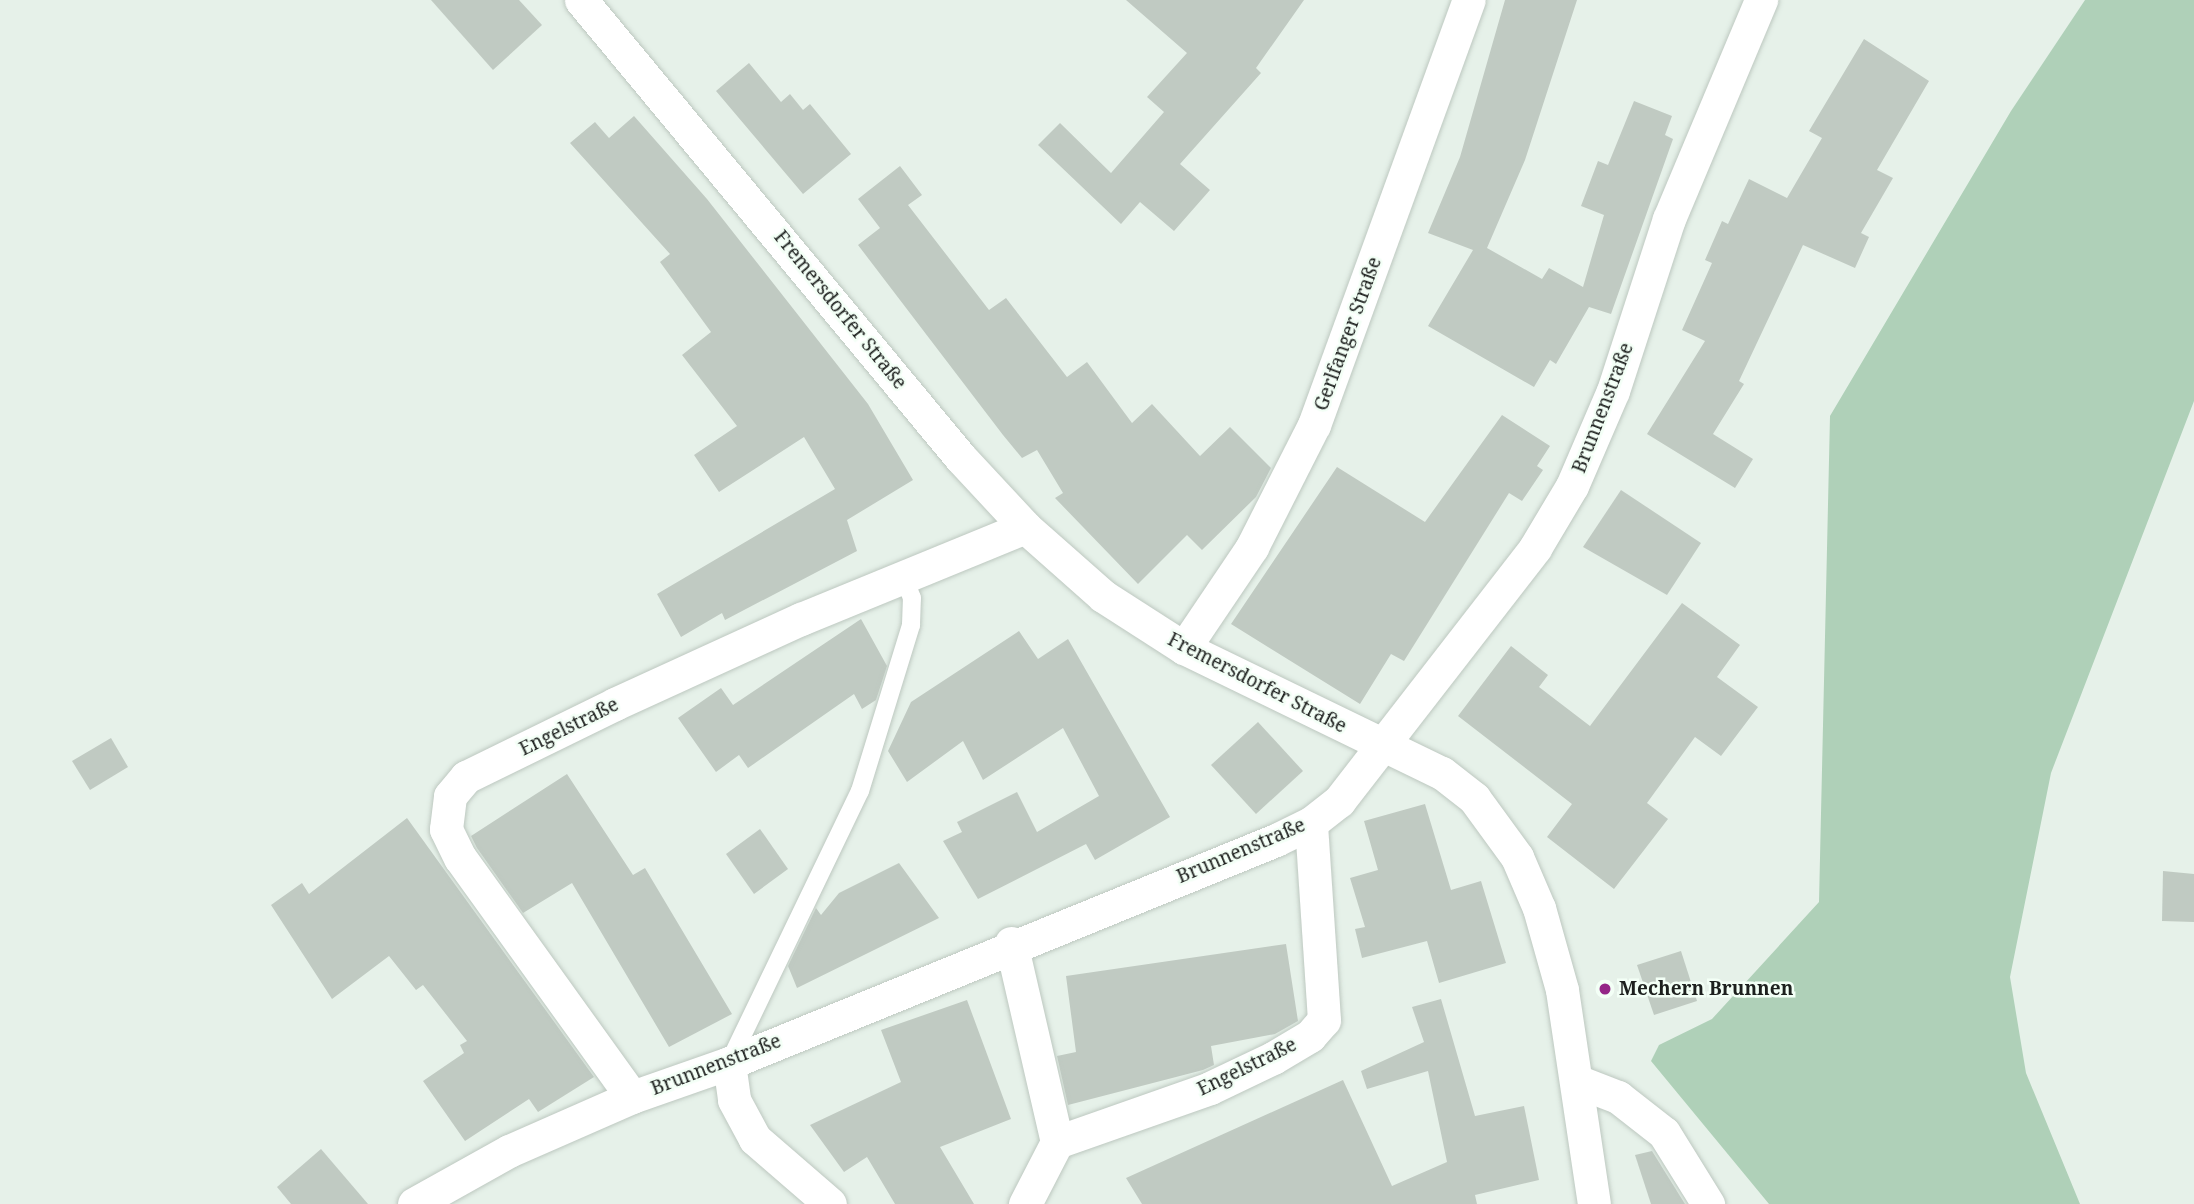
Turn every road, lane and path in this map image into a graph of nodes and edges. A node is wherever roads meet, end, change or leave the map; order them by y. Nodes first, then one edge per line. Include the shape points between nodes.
1 (581, 0) edge
2 (1469, 0) edge
3 (1761, 0) edge
4 (1025, 527) junction
5 (904, 578) junction
6 (1184, 648) junction
7 (1380, 744) junction
8 (1311, 823) junction
9 (1011, 943) junction
10 (729, 1063) junction
11 (1579, 1082) junction
12 (632, 1097) junction
13 (1057, 1142) junction
14 (414, 1204) edge
15 (830, 1204) edge
16 (1025, 1204) edge
17 (1594, 1204) edge
18 (1708, 1204) edge

1 - 4 street, Fremersdorfer Straße via 960,457
2 - 6 street, Gerlfanger Straße via 1314,425 1252,547
3 - 7 street, Brunnenstraße via 1669,219 1613,391 1572,486 1535,548
4 - 5 street, Engelstraße
4 - 6 street, Fremersdorfer Straße via 1103,596
5 - 10 lane via 912,598 911,625 860,792
5 - 12 street, Engelstraße via 615,704 466,777 450,796 446,829 460,858
6 - 7 street, Fremersdorfer Straße
7 - 8 street, Brunnenstraße via 1339,801
7 - 11 street, Fremersdorfer Straße via 1442,773 1474,798 1517,857 1539,908 1562,990
8 - 9 street, Brunnenstraße
8 - 13 street, Engelstraße via 1324,1020 1283,1052 1210,1088
9 - 10 street, Brunnenstraße
9 - 13 street
10 - 12 street, Brunnenstraße
10 - 15 street via 734,1100 755,1139
11 - 17 street, Fremersdorfer Straße
11 - 18 street via 1618,1097 1664,1133
12 - 14 street, Brunnenstraße via 509,1151
13 - 16 street

